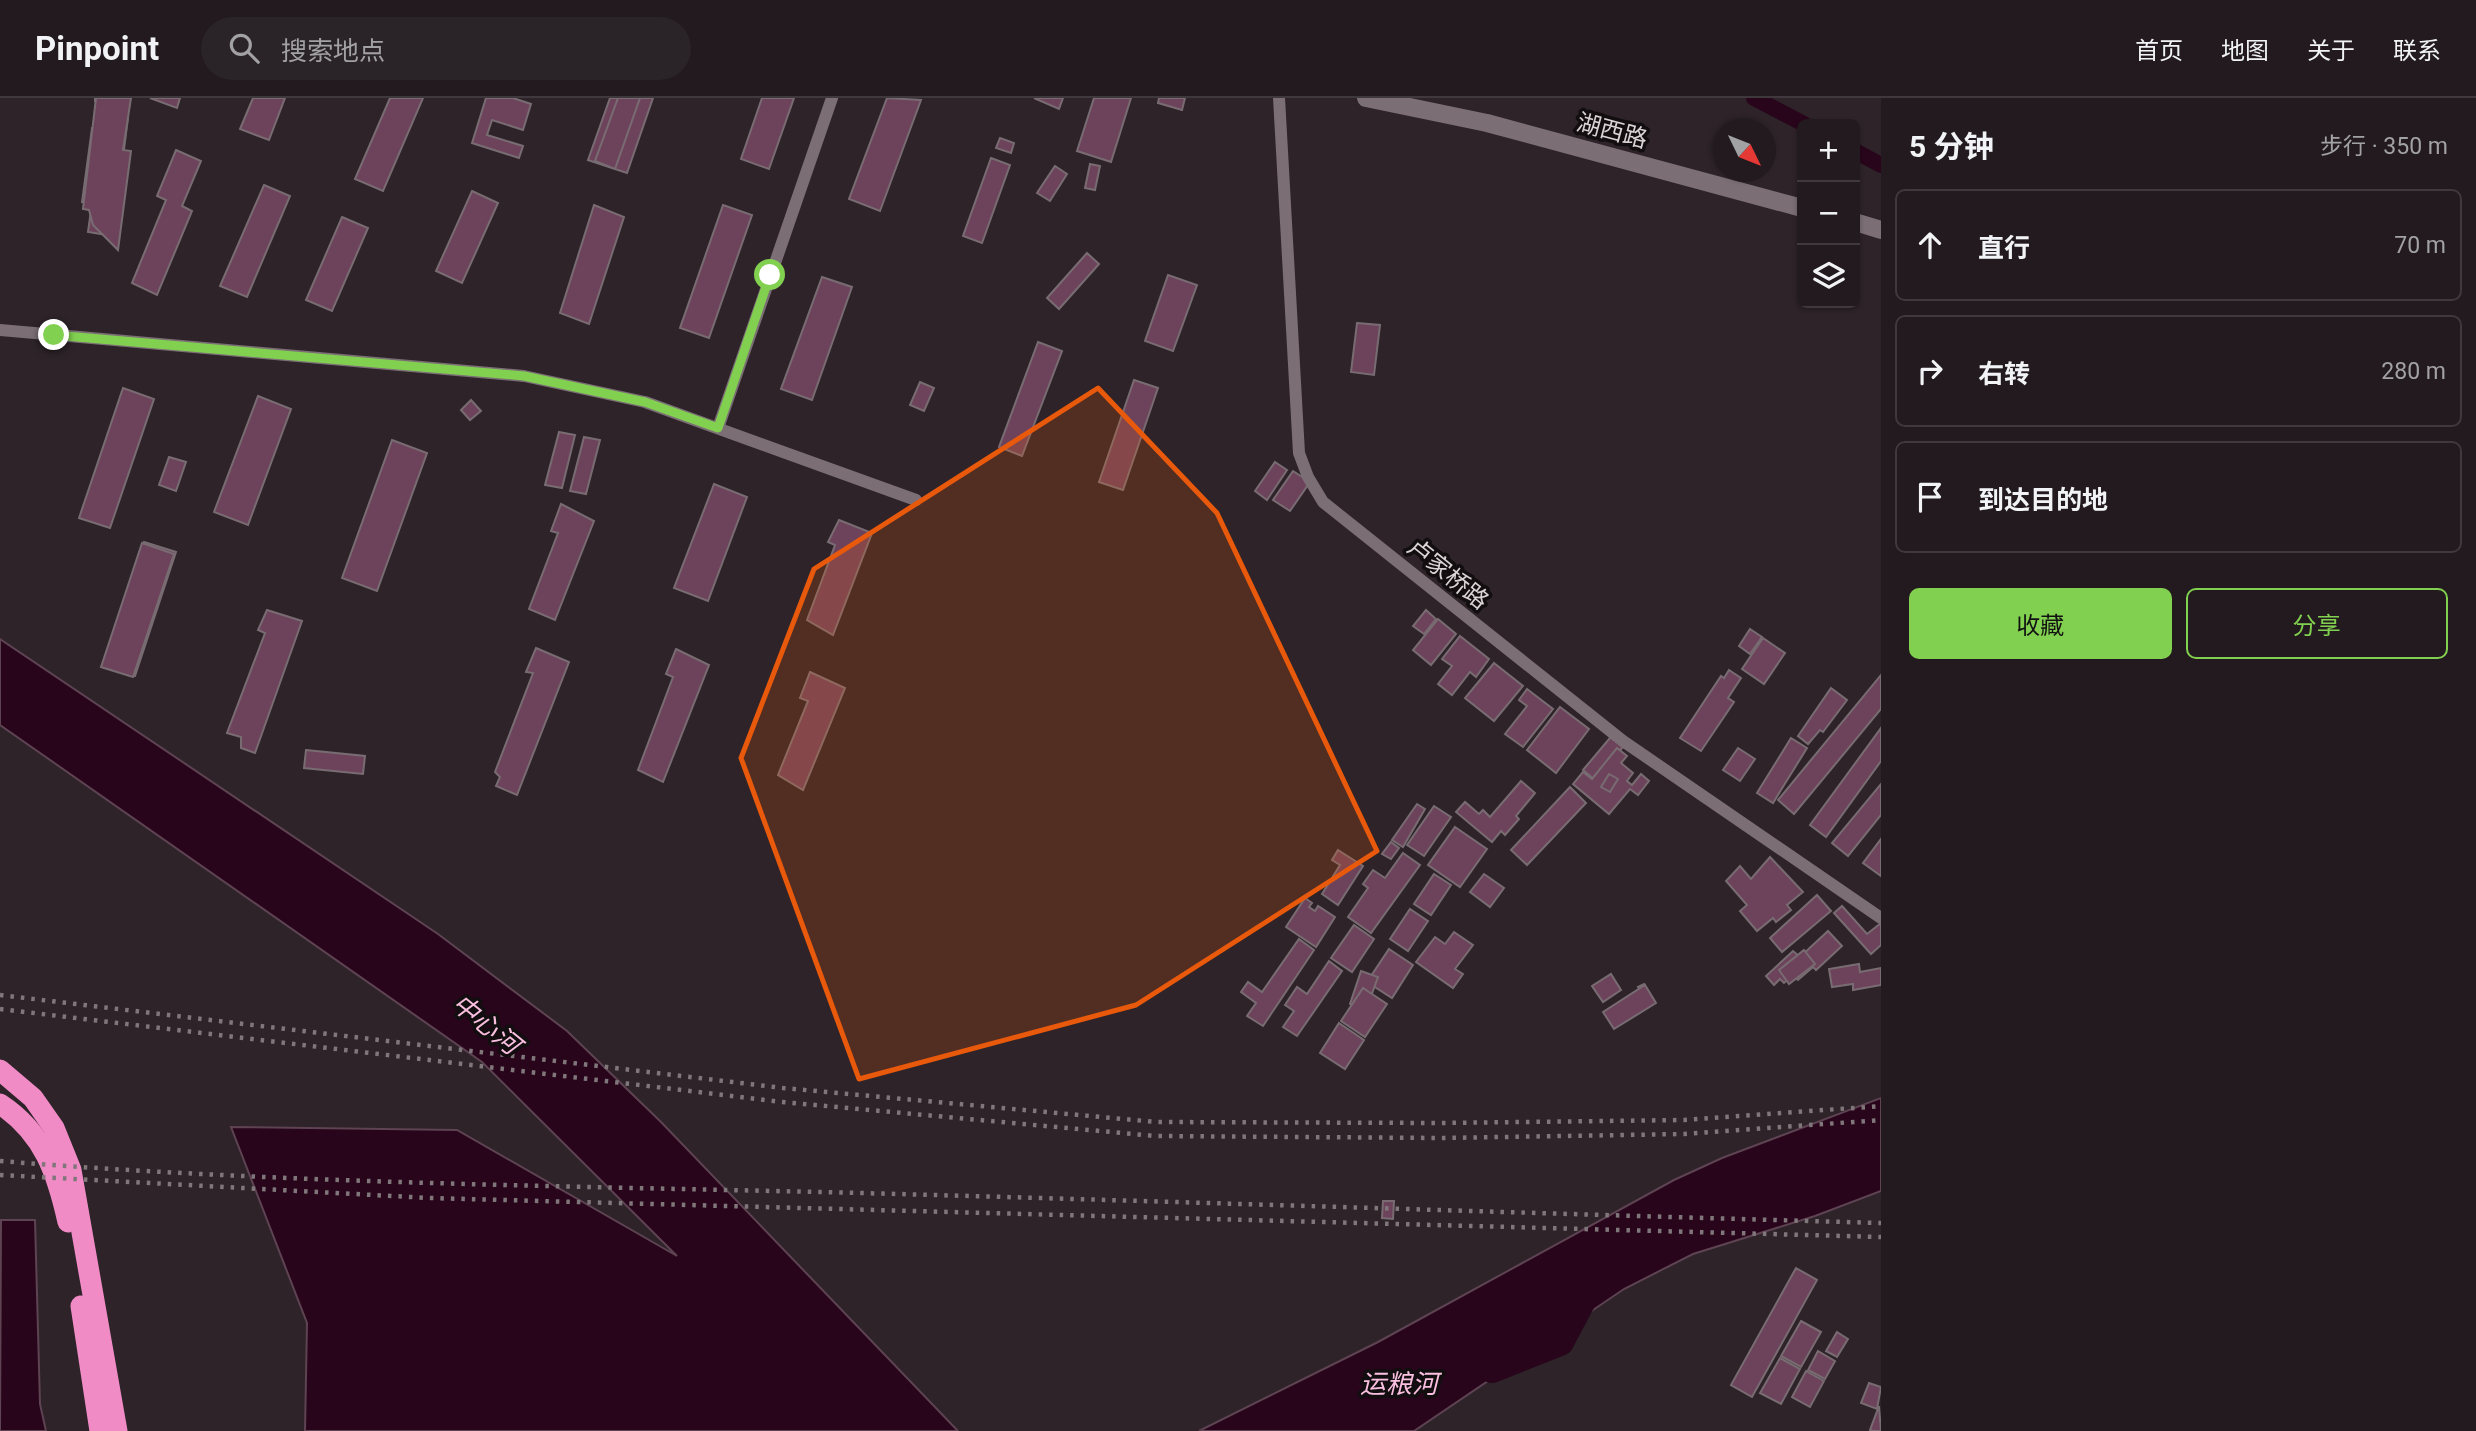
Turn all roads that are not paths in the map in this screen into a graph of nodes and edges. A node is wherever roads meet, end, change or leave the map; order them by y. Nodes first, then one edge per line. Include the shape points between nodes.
1 (832, 98) edge
2 (1279, 98) edge
3 (1366, 98) edge
4 (1797, 207) edge
5 (1860, 224) edge
6 (1881, 230) edge
7 (0, 330) edge
8 (718, 428) junction
9 (916, 500) dead end
10 (1881, 918) edge
11 (0, 1070) edge
12 (0, 1104) edge
13 (100, 1431) edge
14 (117, 1431) edge

1 - 8 street
2 - 10 street, 卢家桥路 via 1299,453 1323,502 1623,741
3 - 4 street, 湖西路 via 1488,122
5 - 6 street
7 - 8 street via 524,376 645,402
8 - 9 street
11 - 14 highway via 33,1098 54,1128 71,1170
12 - 13 highway via 31,1128 51,1162 68,1220

